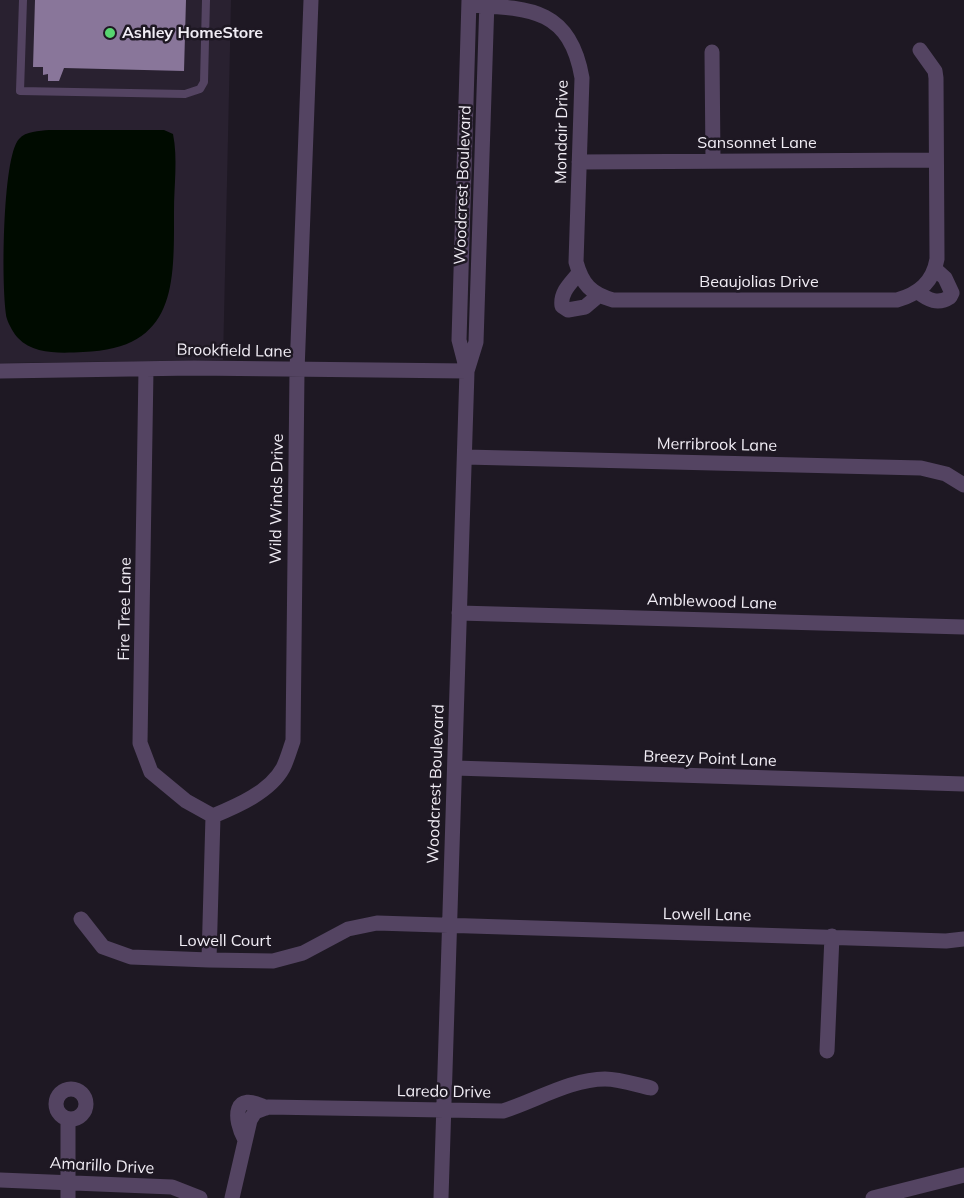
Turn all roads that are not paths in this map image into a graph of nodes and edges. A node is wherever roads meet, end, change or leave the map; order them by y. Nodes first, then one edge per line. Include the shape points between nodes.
1 (23, 0) edge
2 (206, 0) edge
3 (311, 0) edge
4 (469, 3) edge
5 (487, 3) edge
6 (920, 51) dead end
7 (712, 52) dead end
8 (936, 160) junction
9 (713, 161) junction
10 (579, 162) junction
11 (935, 269) junction
12 (579, 273) junction
13 (918, 292) junction
14 (598, 296) junction
15 (146, 369) junction
16 (297, 370) junction
17 (0, 371) edge
18 (467, 371) junction
19 (465, 457) junction
20 (964, 485) edge
21 (459, 613) junction
22 (964, 627) edge
23 (455, 768) junction
24 (964, 784) edge
25 (213, 816) junction
26 (81, 920) dead end
27 (449, 925) junction
28 (832, 936) junction
29 (964, 939) edge
30 (209, 960) junction
31 (827, 1051) dead end
32 (651, 1088) dead end
33 (444, 1110) junction
34 (68, 1119) dead end
35 (964, 1175) edge
36 (0, 1180) edge
37 (68, 1182) junction
38 (68, 1198) edge
39 (200, 1198) edge
40 (231, 1198) edge
41 (441, 1198) edge
42 (873, 1198) edge

1 - 2 lane via 20,91 184,94 200,90 204,82
3 - 16 street, Wild Winds Drive
4 - 5 street, Mondair Drive
4 - 18 street, Woodcrest Boulevard via 459,340
5 - 10 street, Mondair Drive via 525,9 548,18 567,34 578,55 582,78
5 - 18 street, Woodcrest Boulevard via 476,342
6 - 8 street via 935,71
7 - 9 street
8 - 9 street, Sansonnet Lane
8 - 11 street
9 - 10 street, Sansonnet Lane
10 - 12 street, Mondair Drive
11 - 13 street
11 - 13 street via 949,284 950,297 938,302
12 - 14 street via 586,287
12 - 14 street via 566,289 562,306 568,310 585,307
13 - 14 street, Beaujolias Drive via 897,300 613,300
15 - 16 street, Brookfield Lane
15 - 17 street, Brookfield Lane
15 - 25 street, Fire Tree Lane via 141,743 151,772 186,801
16 - 18 street, Brookfield Lane
16 - 25 street, Wild Winds Drive via 293,741 283,769 270,783 238,805
18 - 19 street, Woodcrest Boulevard
19 - 20 street, Merribrook Lane via 921,468 946,474
19 - 21 street, Woodcrest Boulevard
21 - 22 street, Amblewood Lane
21 - 23 street, Woodcrest Boulevard
23 - 24 street, Breezy Point Lane
23 - 27 street, Woodcrest Boulevard
25 - 30 street
26 - 30 street, Lowell Court via 103,947 131,957
27 - 28 street, Lowell Lane
27 - 30 street, Lowell Court via 377,923 348,929 303,953 273,961
27 - 33 street, Woodcrest Boulevard
28 - 29 street, Lowell Lane
28 - 31 street
32 - 33 street, Laredo Drive via 606,1078 571,1084 503,1111
33 - 40 street, Laredo Drive via 266,1108 255,1112
33 - 41 street, Woodcrest Boulevard
34 - 37 street
35 - 42 street
36 - 37 street, Amarillo Drive
37 - 38 street
37 - 39 street, Amarillo Drive via 172,1187

